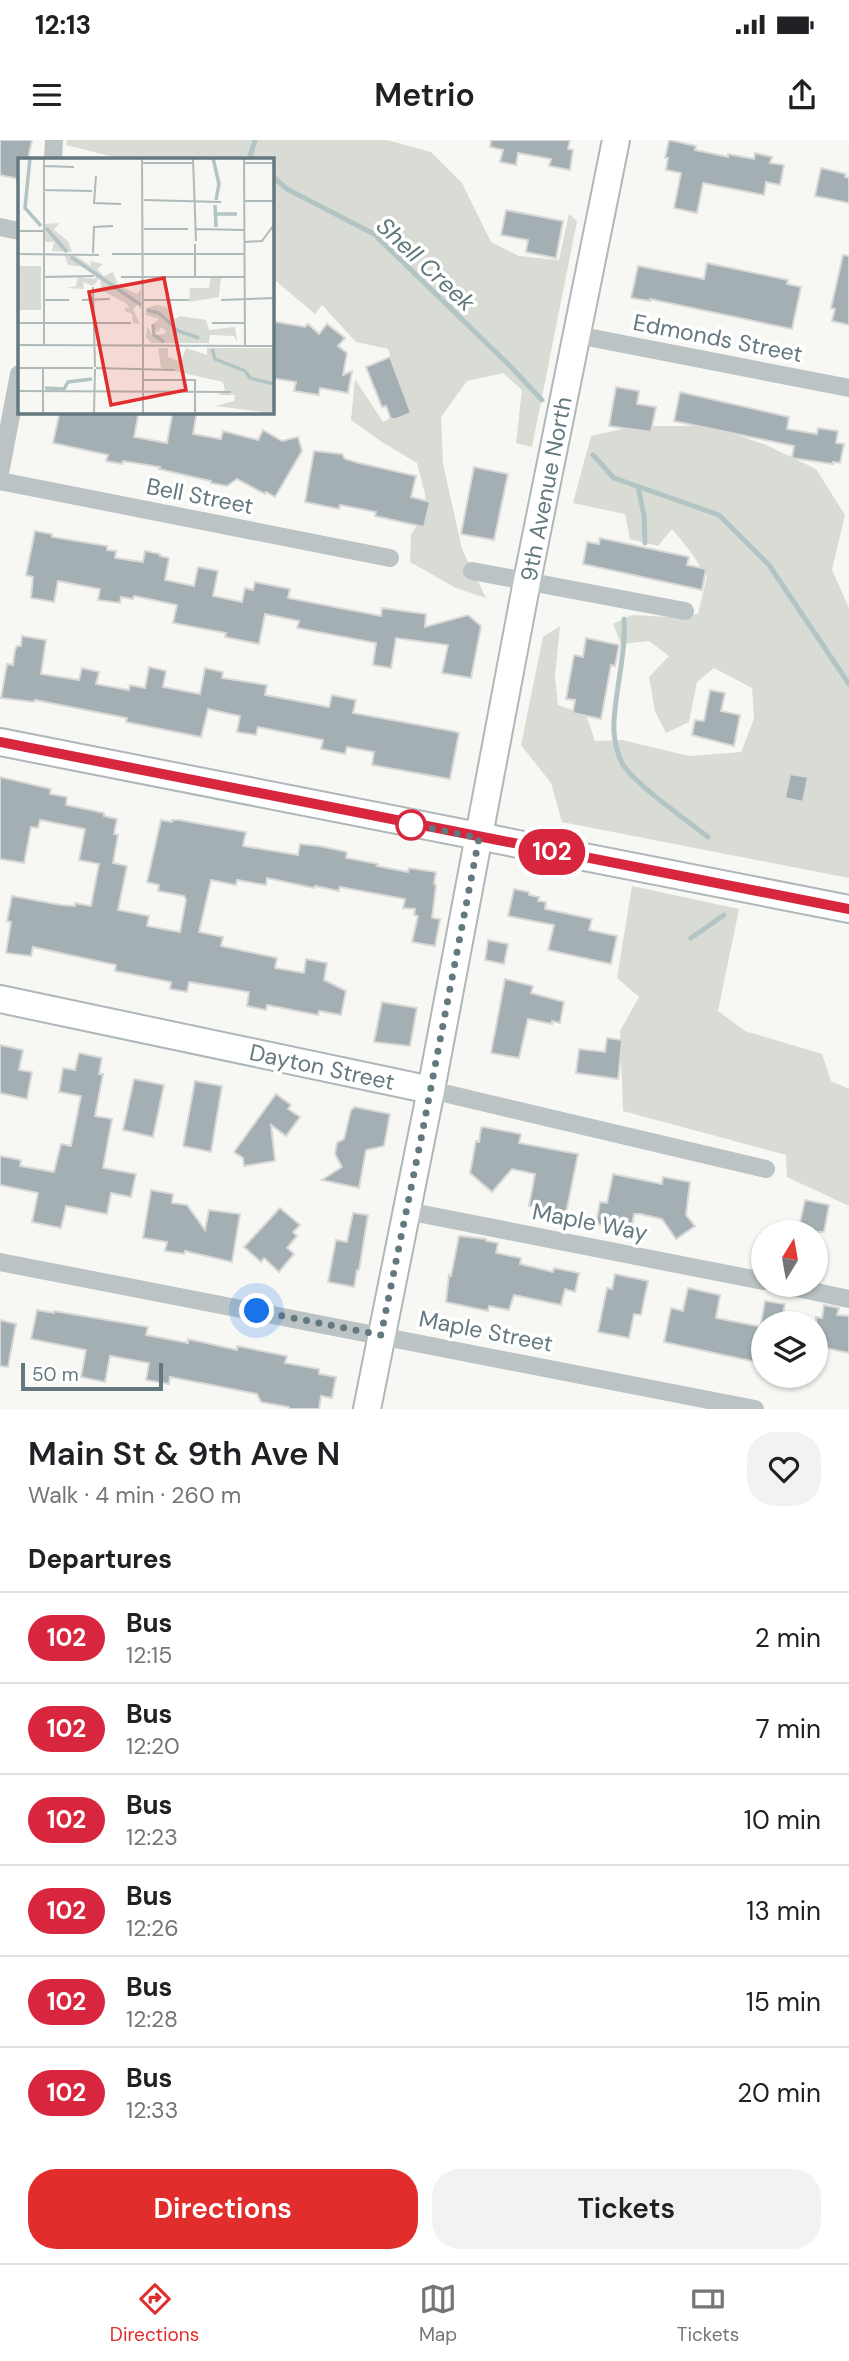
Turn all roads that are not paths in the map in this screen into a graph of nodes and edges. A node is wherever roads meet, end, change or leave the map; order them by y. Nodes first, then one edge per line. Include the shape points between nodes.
1 (54, 140) edge
2 (616, 140) edge
3 (53, 158) edge
4 (0, 227) edge
5 (18, 231) edge
6 (577, 335) junction
7 (18, 379) edge
8 (849, 388) edge
9 (0, 473) edge
10 (0, 481) edge
11 (390, 558) dead end
12 (472, 571) dead end
13 (527, 582) junction
14 (685, 611) dead end
15 (0, 742) edge
16 (479, 838) junction
17 (849, 909) edge
18 (0, 999) edge
19 (431, 1090) junction
20 (766, 1169) dead end
21 (407, 1211) junction
22 (0, 1262) edge
23 (751, 1280) edge
24 (828, 1294) edge
25 (849, 1298) edge
26 (381, 1335) junction
27 (367, 1409) edge
28 (755, 1409) edge

1 - 3 street
2 - 6 main road, 9th Avenue North
4 - 5 street
6 - 8 street, Edmonds Street
6 - 13 main road, 9th Avenue North
7 - 9 street
10 - 11 street, Bell Street
12 - 13 street
13 - 14 street
13 - 16 main road, 9th Avenue North
15 - 16 main road
16 - 17 main road
16 - 19 main road, 9th Avenue North
18 - 19 main road, Dayton Street
19 - 20 street, Dayton Street
19 - 21 main road, 9th Avenue North
21 - 23 street, Maple Way
21 - 26 main road, 9th Avenue North
22 - 26 street, Maple Street
24 - 25 street
26 - 27 main road, 9th Avenue North
26 - 28 street, Maple Street

